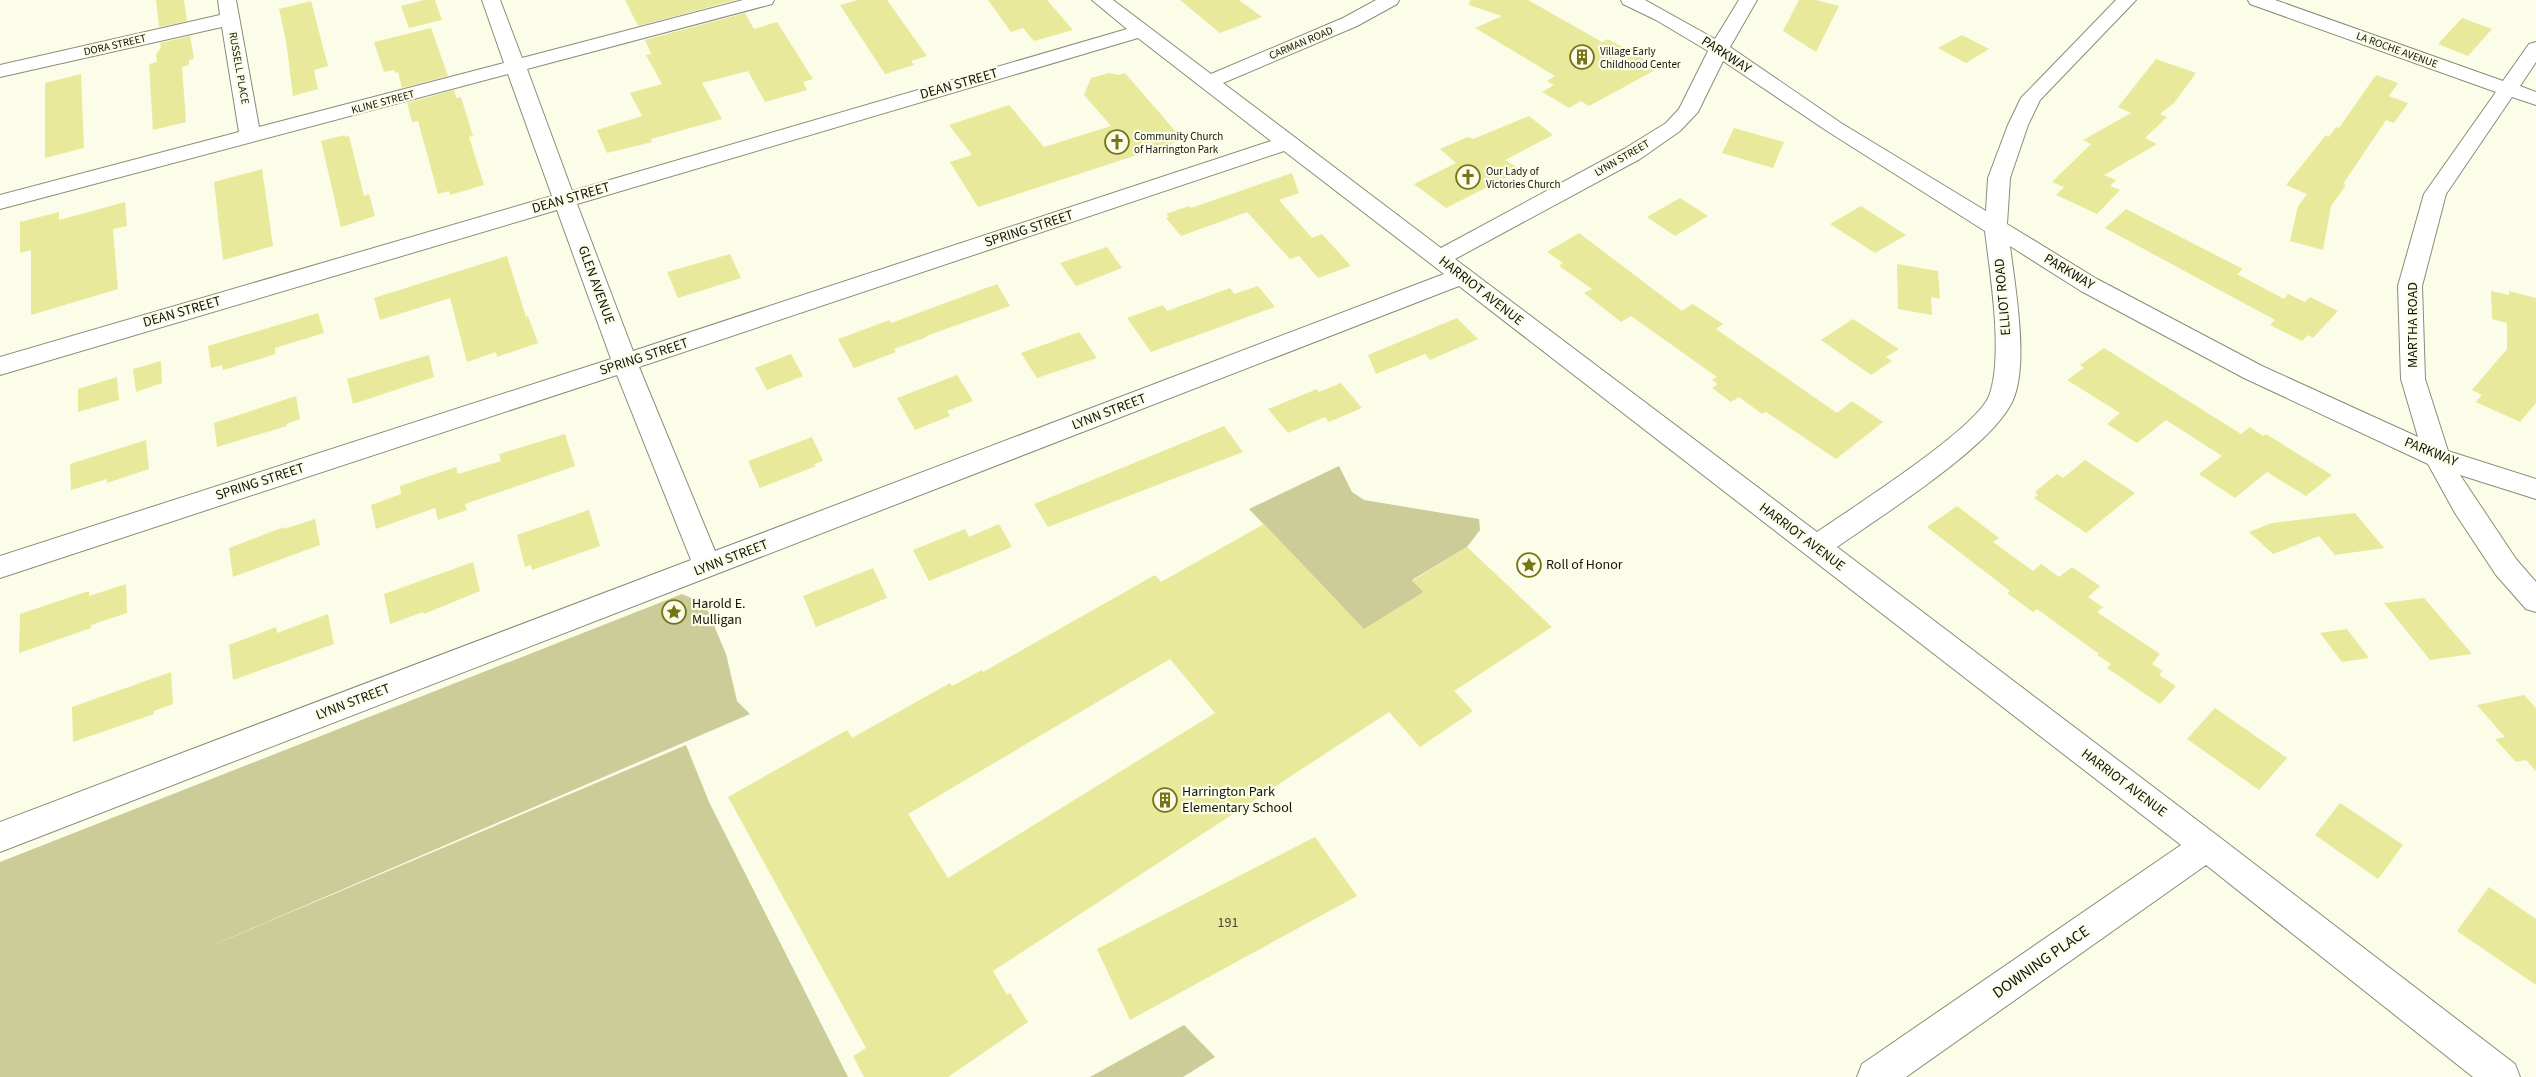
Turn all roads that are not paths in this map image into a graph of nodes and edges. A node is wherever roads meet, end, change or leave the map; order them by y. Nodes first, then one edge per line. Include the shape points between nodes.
1 (491, 0) edge
2 (1101, 0) edge
3 (1390, 0) edge
4 (1630, 0) edge
5 (1748, 0) edge
6 (2126, 0) edge
7 (2257, 0) edge
8 (756, 1) edge
9 (228, 9) edge
10 (1141, 31) junction
11 (2536, 48) edge
12 (1719, 49) junction
13 (516, 67) junction
14 (0, 71) edge
15 (1210, 82) junction
16 (2507, 89) junction
17 (2536, 99) edge
18 (250, 136) junction
19 (1288, 142) junction
20 (565, 199) junction
21 (0, 202) edge
22 (1996, 228) junction
23 (1439, 258) junction
24 (1462, 276) junction
25 (625, 363) junction
26 (0, 366) edge
27 (2437, 457) junction
28 (2536, 489) edge
29 (1816, 548) junction
30 (0, 567) edge
31 (708, 567) junction
32 (2536, 601) edge
33 (0, 837) edge
34 (2207, 846) junction
35 (1875, 1077) edge
36 (2502, 1077) edge

1 - 13 street, GLEN AVENUE
2 - 10 street, HARRIOT AVENUE
3 - 15 street, CARMAN ROAD via 1350,22
4 - 12 street, PARKWAY
5 - 12 street, LYNN STREET
6 - 22 street, ELLIOT ROAD via 2032,98 2018,125 1999,178
7 - 16 street, LA ROCHE AVENUE
8 - 13 street, KLINE STREET
9 - 14 street, DORA STREET
9 - 18 street, RUSSELL PLACE
10 - 15 street, HARRIOT AVENUE
10 - 20 street, DEAN STREET
11 - 16 street, MARTHA ROAD
12 - 22 street, PARKWAY via 1834,127
12 - 23 street, LYNN STREET via 1688,112 1673,127 1632,154
13 - 18 street, KLINE STREET
13 - 20 street, GLEN AVENUE
15 - 19 street, HARRIOT AVENUE
16 - 17 street, LA ROCHE AVENUE
16 - 27 street, MARTHA ROAD via 2436,194 2410,286 2413,378
18 - 21 street, KLINE STREET
19 - 23 street, HARRIOT AVENUE
19 - 25 street, SPRING STREET
20 - 25 street, GLEN AVENUE
20 - 26 street, DEAN STREET
22 - 27 street, PARKWAY via 2089,285 2253,372
22 - 29 street, ELLIOT ROAD via 2006,304 2007,368 2001,399 1983,424 1927,469
23 - 24 street, HARRIOT AVENUE
24 - 29 street, HARRIOT AVENUE
24 - 31 street, LYNN STREET
25 - 30 street, SPRING STREET
25 - 31 street, GLEN AVENUE
27 - 28 street, PARKWAY
27 - 32 street, MARTHA ROAD via 2506,567
29 - 34 street, HARRIOT AVENUE
31 - 33 street, LYNN STREET
34 - 35 street, DOWNING PLACE
34 - 36 street, HARRIOT AVENUE

